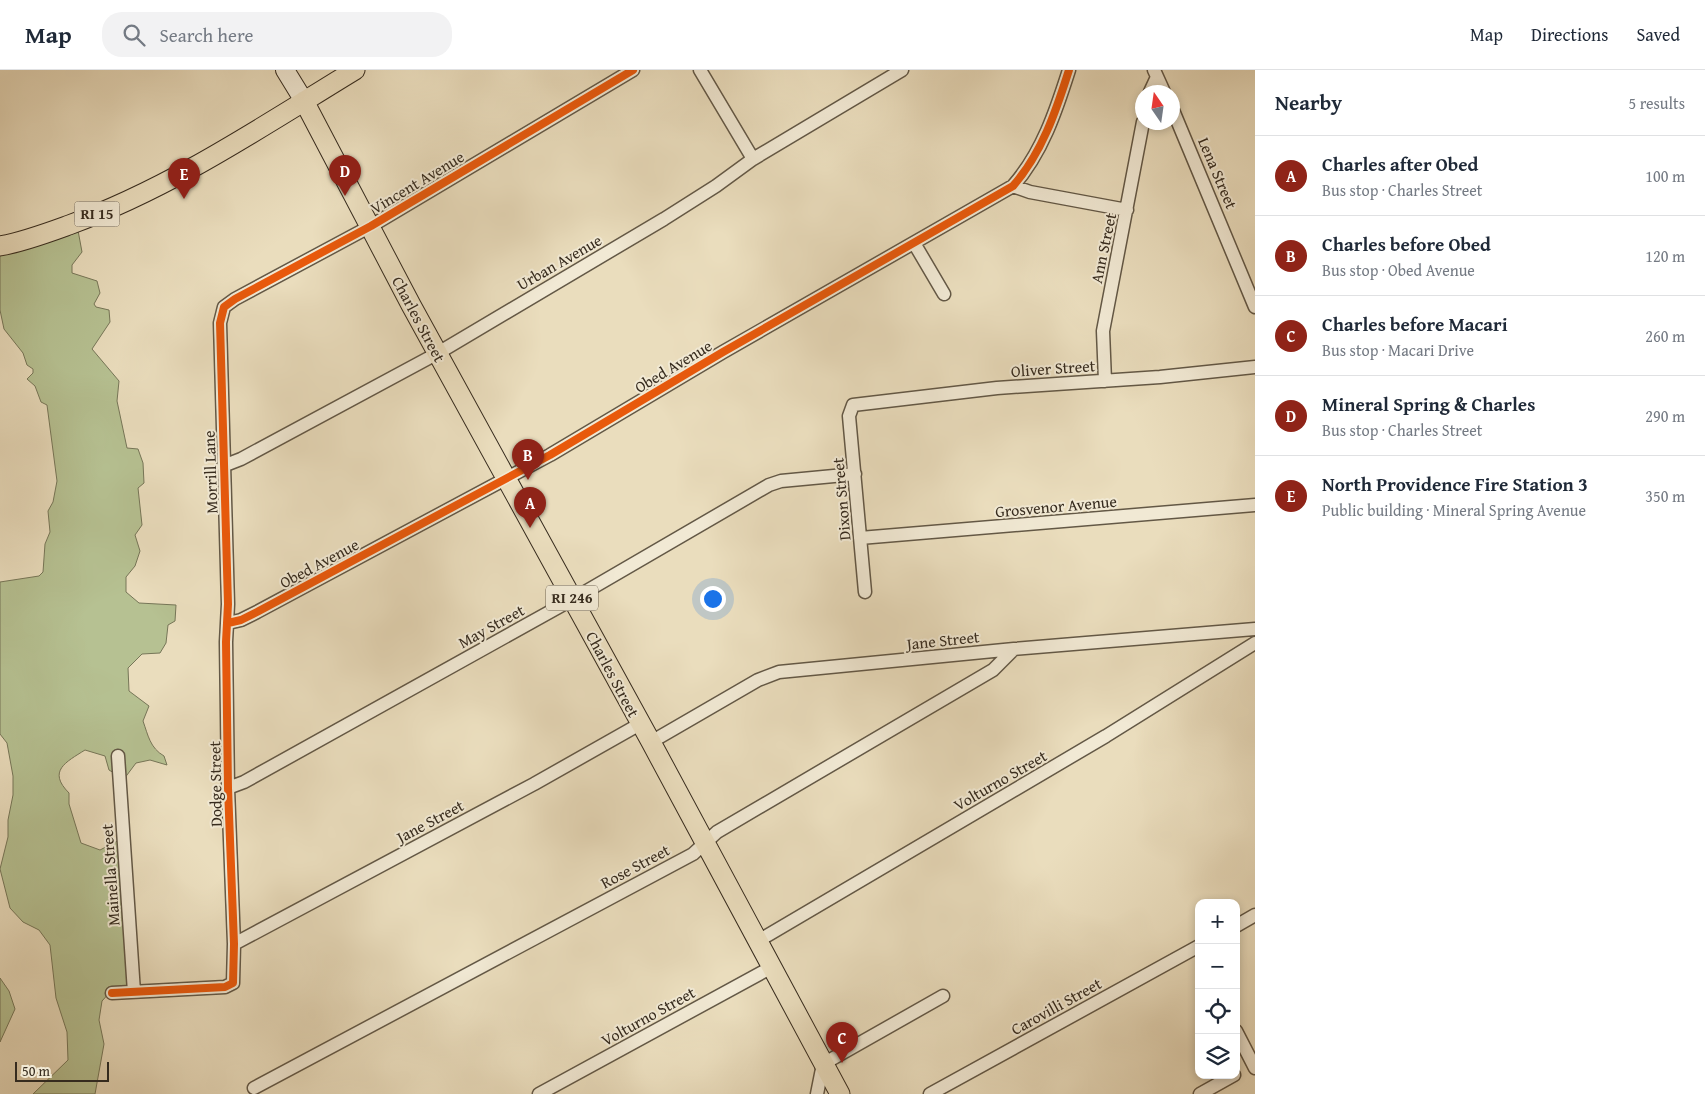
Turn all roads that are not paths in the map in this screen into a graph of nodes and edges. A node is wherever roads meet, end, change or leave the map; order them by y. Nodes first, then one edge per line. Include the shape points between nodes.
1 (285, 70) edge
2 (355, 70) edge
3 (633, 70) edge
4 (700, 70) edge
5 (902, 70) edge
6 (1069, 70) edge
7 (304, 101) junction
8 (1180, 127) edge
9 (1143, 130) edge
10 (753, 159) junction
11 (1013, 186) junction
12 (1128, 210) junction
13 (371, 226) junction
14 (914, 243) junction
15 (0, 246) edge
16 (944, 294) dead end
17 (1255, 307) edge
18 (221, 320) joint
19 (438, 353) junction
20 (1255, 367) edge
21 (1105, 381) junction
22 (853, 405) joint
23 (223, 466) junction
24 (855, 474) junction
25 (507, 478) junction
26 (1255, 505) edge
27 (860, 538) junction
28 (865, 592) dead end
29 (573, 599) junction
30 (228, 623) junction
31 (1255, 629) edge
32 (1255, 643) edge
33 (1014, 649) junction
34 (640, 724) junction
35 (651, 742) junction
36 (118, 756) dead end
37 (228, 788) junction
38 (705, 843) junction
39 (1255, 915) edge
40 (1240, 924) edge
41 (758, 941) junction
42 (234, 944) junction
43 (1195, 952) edge
44 (772, 967) junction
45 (134, 992) junction
46 (112, 993) dead end
47 (943, 996) dead end
48 (1238, 1034) edge
49 (823, 1064) junction
50 (1254, 1066) edge
51 (1240, 1072) edge
52 (1226, 1079) edge
53 (254, 1088) dead end
54 (539, 1094) edge
55 (816, 1094) edge
56 (840, 1094) edge
57 (930, 1094) edge
58 (1200, 1094) edge

1 - 7 main road, Charles Street / RI 246
2 - 7 main road, RI 15
3 - 13 street, Vincent Avenue
4 - 10 street
5 - 10 street, Urban Avenue
6 - 11 street, Obed Avenue via 1039,148
7 - 13 main road, Charles Street / RI 246
7 - 15 main road, RI 15 via 189,170 135,198 69,225
8 - 17 street, Lena Street
9 - 12 street, Ann Street
10 - 19 street, Urban Avenue via 664,219
11 - 12 street
11 - 14 street, Obed Avenue
12 - 21 street, Ann Street via 1103,331
13 - 18 street, Vincent Avenue via 227,304
13 - 19 main road, Charles Street / RI 246
14 - 16 street
14 - 25 street, Obed Avenue
18 - 23 street, Morrill Lane
19 - 23 street, Urban Avenue
19 - 25 main road, Charles Street / RI 246
20 - 21 street, Oliver Street
21 - 22 street, Oliver Street via 997,388
22 - 24 street, Dixon Street via 849,416
23 - 30 street, Morrill Lane
24 - 27 street, Dixon Street
24 - 29 street, May Street via 793,479 769,485
25 - 29 main road, Charles Street / RI 246
25 - 30 street, Obed Avenue via 257,612
26 - 27 street, Grosvenor Avenue
27 - 28 street, Dixon Street
29 - 34 main road, Charles Street / RI 246
29 - 37 street, May Street
30 - 37 street, Dodge Street
31 - 33 street, Jane Street
32 - 41 street, Volturno Street via 1106,736
33 - 35 street, Jane Street via 780,672 758,680
33 - 38 street, Rose Street via 993,670 716,832
34 - 35 main road, Charles Street / RI 246
34 - 42 street, Jane Street
35 - 38 main road, Charles Street / RI 246
36 - 45 street, Mainella Street
37 - 42 street, Dodge Street
38 - 41 main road, Charles Street / RI 246
38 - 53 street, Rose Street via 693,854
39 - 40 street
41 - 44 main road, Charles Street / RI 246
42 - 45 street, Dodge Street via 234,976 229,986
43 - 57 street, Carovilli Street
44 - 49 main road, Charles Street / RI 246
44 - 54 street, Volturno Street
45 - 46 street
47 - 49 street
48 - 50 street
49 - 55 street
49 - 56 main road, Charles Street / RI 246
50 - 51 street
52 - 58 street

